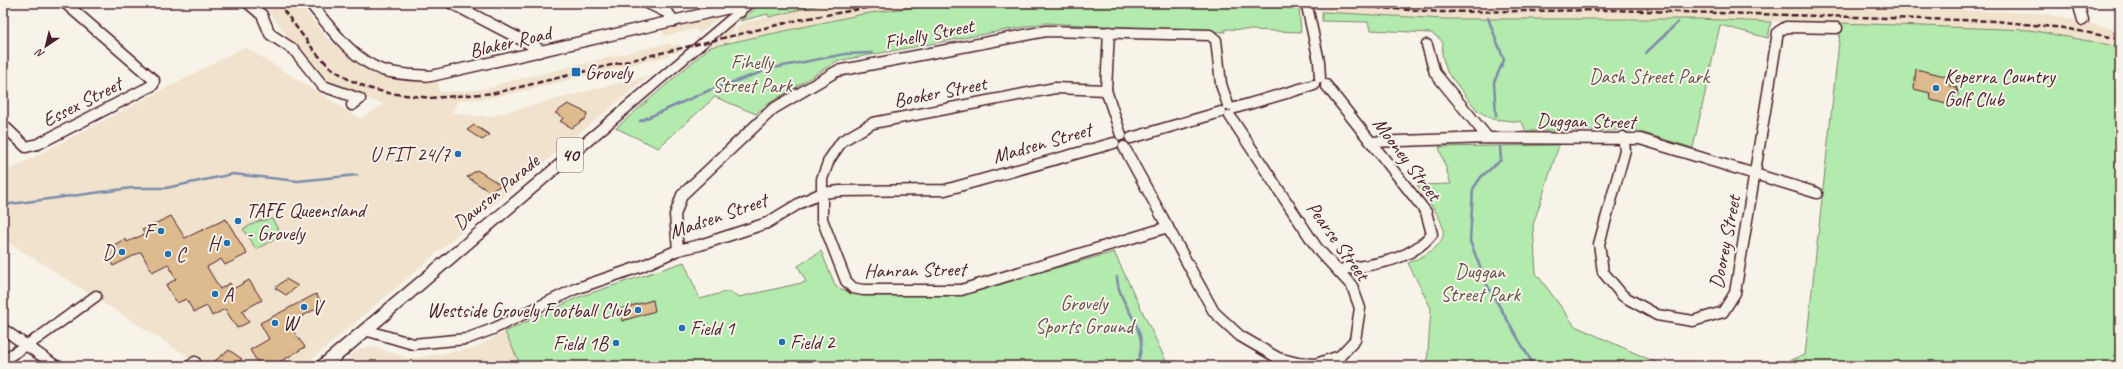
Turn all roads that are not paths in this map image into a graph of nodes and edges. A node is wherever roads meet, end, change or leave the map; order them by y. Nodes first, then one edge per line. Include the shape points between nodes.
1 (65, 3) edge
2 (248, 3) edge
3 (310, 3) edge
4 (452, 3) edge
5 (647, 3) edge
6 (2078, 3) edge
7 (1307, 4) edge
8 (745, 7) edge
9 (2084, 20) dead end
10 (674, 21) junction
11 (1837, 28) dead end
12 (1109, 32) junction
13 (1427, 45) dead end
14 (539, 52) junction
15 (1320, 83) junction
16 (1106, 90) junction
17 (352, 105) dead end
18 (1229, 110) junction
19 (4, 129) edge
20 (1623, 137) junction
21 (1488, 138) junction
22 (1120, 142) junction
23 (1371, 142) junction
24 (1756, 174) junction
25 (822, 193) junction
26 (1817, 193) dead end
27 (1168, 227) junction
28 (678, 250) junction
29 (1338, 270) junction
30 (96, 296) dead end
31 (3, 329) edge
32 (365, 330) junction
33 (28, 346) junction
34 (3, 360) edge
35 (56, 366) edge
36 (323, 366) edge

1 - 19 street, Essex Street via 154,80 153,85 144,92 50,139 26,147
2 - 17 street via 262,15 270,34 294,50 323,86 360,99
3 - 14 street, Blaker Road via 337,37 374,66 384,70 419,76 437,76
4 - 14 street via 539,49
5 - 10 street via 668,13
6 - 9 street
7 - 15 street via 1319,61
8 - 10 street, Blaker Road
8 - 32 main road, Dawson Parade / 40
10 - 14 street, Blaker Road
11 - 24 street, Doorey Street via 1786,27 1778,32
12 - 16 street
12 - 18 street, Fihelly Street via 1210,35 1216,40 1222,84
12 - 28 street, Fihelly Street via 1041,31 837,70 772,109 682,195 677,202 673,220
13 - 21 street via 1435,73
15 - 18 street
15 - 23 street, Mooney Street via 1331,89
16 - 22 street, Pearse Street
16 - 25 street, Booker Street via 1056,88 873,123 842,141 824,174
18 - 22 street
18 - 29 street, Pearse Street via 1317,248
20 - 21 street, Duggan Street
20 - 24 street, Duggan Street via 1640,139
20 - 24 street, Doorey Street via 1625,150 1599,244 1603,272 1622,296 1657,315 1694,321 1723,312 1730,303 1735,293
21 - 23 street, Duggan Street
22 - 25 street, Madsen Street via 945,190
22 - 27 street, Pearse Street
23 - 29 street, Mooney Street via 1426,212 1432,234 1411,254 1380,263
24 - 26 street, Duggan Street
25 - 27 street, Hanran Street via 822,219 846,281 852,288 863,290 961,290
25 - 28 street, Madsen Street via 767,223 700,246
27 - 29 street, Pearse Street via 1214,312 1240,336 1278,358 1316,364 1340,356 1355,340 1360,308 1352,286
28 - 32 street, Madsen Street via 642,266 575,289 493,329 466,339 413,344
30 - 33 street
31 - 33 street
32 - 36 main road, Dawson Parade / 40
33 - 34 street
33 - 35 street

